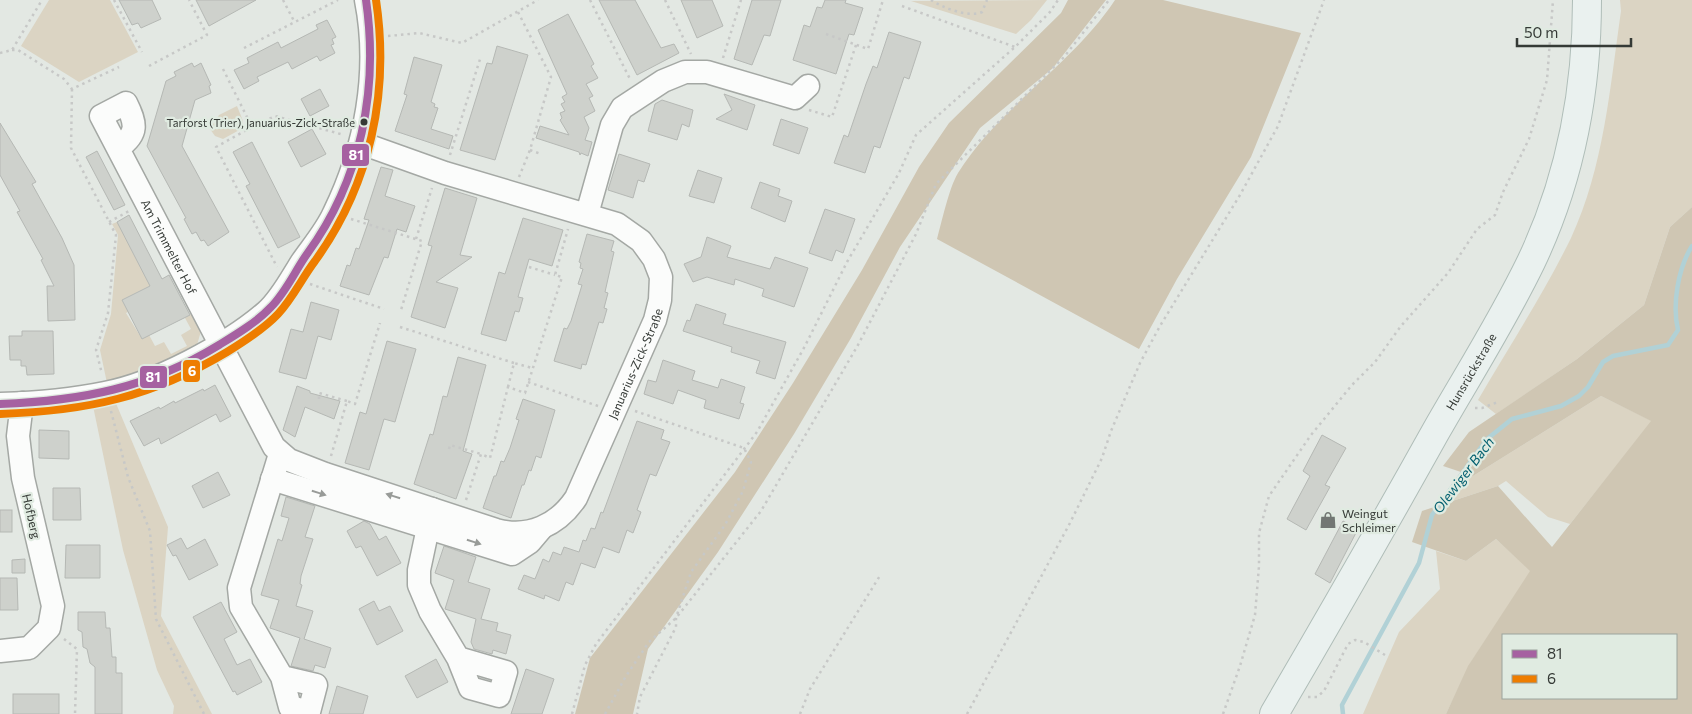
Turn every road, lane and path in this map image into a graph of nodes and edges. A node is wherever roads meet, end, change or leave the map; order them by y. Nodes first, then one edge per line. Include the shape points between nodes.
1 (42, 0) edge
2 (114, 0) edge
3 (189, 0) edge
4 (283, 0) edge
5 (338, 0) edge
6 (366, 0) edge
7 (538, 0) edge
8 (590, 0) edge
9 (665, 0) edge
10 (741, 0) edge
11 (883, 0) edge
12 (931, 0) edge
13 (987, 0) edge
14 (1058, 0) edge
15 (1110, 0) edge
16 (1324, 0) edge
17 (1553, 0) edge
18 (1587, 0) edge
19 (902, 6) dead end
20 (518, 12) junction
21 (294, 22) junction
22 (826, 34) dead end
23 (371, 40) junction
24 (856, 45) junction
25 (1015, 46) junction
26 (244, 48) dead end
27 (12, 50) junction
28 (142, 52) dead end
29 (0, 53) edge
30 (481, 56) dead end
31 (149, 66) dead end
32 (119, 67) dead end
33 (223, 69) dead end
34 (709, 73) junction
35 (808, 86) dead end
36 (72, 89) junction
37 (638, 96) junction
38 (804, 108) dead end
39 (252, 127) junction
40 (361, 143) junction
41 (118, 148) dead end
42 (530, 150) junction
43 (541, 154) dead end
44 (443, 167) junction
45 (515, 179) dead end
46 (146, 202) junction
47 (580, 213) junction
48 (334, 214) junction
49 (109, 222) junction
50 (416, 239) junction
51 (529, 267) dead end
52 (555, 275) junction
53 (292, 278) junction
54 (384, 309) dead end
55 (401, 310) dead end
56 (380, 323) dead end
57 (400, 327) dead end
58 (220, 344) junction
59 (514, 363) junction
60 (533, 368) junction
61 (528, 382) junction
62 (508, 388) junction
63 (106, 393) junction
64 (319, 399) dead end
65 (347, 401) junction
66 (11, 404) edge
67 (617, 409) junction
68 (744, 448) junction
69 (449, 449) dead end
70 (280, 454) junction
71 (481, 454) junction
72 (325, 474) junction
73 (272, 479) junction
74 (430, 518) junction
75 (460, 518) junction
76 (541, 529) junction
77 (880, 574) dead end
78 (676, 618) junction
79 (49, 628) junction
80 (0, 651) edge
81 (1385, 655) dead end
82 (458, 658) dead end
83 (282, 677) dead end
84 (1289, 688) junction
85 (75, 714) edge
86 (204, 714) edge
87 (572, 714) edge
88 (605, 714) edge
89 (637, 714) edge
90 (800, 714) edge
91 (967, 714) edge
92 (1223, 714) edge
93 (1274, 714) edge

1 - 27 path
2 - 28 path
3 - 31 path via 207,35
4 - 21 path
5 - 21 path
6 - 23 street
7 - 20 path
8 - 37 path
9 - 34 path
10 - 34 path
11 - 24 path via 868,49
12 - 13 path via 975,15 982,12
14 - 25 path
15 - 78 path via 1064,57 936,184 916,234 858,345 761,511
16 - 91 path via 1278,126 1140,363 1102,458
17 - 92 path via 1547,80 1529,139 1495,215 1477,229 1448,273 1311,435 1269,496 1259,533 1255,615
18 - 84 main road, Hunsrückstraße via 1581,98 1574,132 1559,192 1531,261 1488,342
19 - 25 path
20 - 23 path via 462,43 419,33
20 - 42 path via 551,77
21 - 26 path
22 - 24 path
23 - 40 street via 368,104
24 - 38 path via 832,117
25 - 68 path via 916,135 899,173 847,262 805,346 757,432
27 - 29 path
27 - 36 path via 18,50 64,79
30 - 44 path
32 - 36 path
33 - 39 path
34 - 35 street via 795,98
34 - 37 street via 692,71 673,76
36 - 49 path via 71,148
37 - 47 street via 622,108 612,125
39 - 40 path via 275,116 340,132
39 - 53 path via 216,147 277,269
40 - 44 street, Januarius-Zick-Straße
40 - 48 street
41 - 46 street, Am Trimmelter Hof
42 - 43 path
42 - 45 path via 520,176
44 - 47 street, Januarius-Zick-Straße
44 - 50 path
46 - 49 path
46 - 58 street, Am Trimmelter Hof
47 - 52 path
47 - 67 street, Januarius-Zick-Straße via 630,231 654,259 661,277 655,320
48 - 50 path
48 - 53 street
49 - 63 path via 116,235 108,313 96,350
50 - 55 path via 422,241
51 - 52 path
52 - 60 path via 562,277
53 - 54 path
53 - 58 street via 266,311
56 - 65 path via 355,404
57 - 59 path
58 - 63 street via 157,377
58 - 70 street
59 - 60 path
59 - 62 path
60 - 61 path
61 - 62 path via 525,393
61 - 67 path
62 - 71 path via 490,458
63 - 66 street
63 - 86 path via 128,477 150,531 156,619
64 - 65 path via 319,393
65 - 72 path
66 - 79 street, Hofberg via 53,606
67 - 68 path
67 - 76 street, Januarius-Zick-Straße via 576,498 568,510
68 - 78 path via 751,462 743,491 725,525 691,572
68 - 87 path via 596,644 585,665
69 - 71 path via 450,445
70 - 72 street, Januarius-Zick-Straße
70 - 73 street
71 - 75 path
74 -> 72 street, Januarius-Zick-Straße
73 -> 74 street, Januarius-Zick-Straße
73 - 83 street via 239,588 241,607
74 - 75 street, Januarius-Zick-Straße
74 -> 76 street, Januarius-Zick-Straße via 512,554 530,542
74 - 82 street via 419,585 430,611
75 - 76 street, Januarius-Zick-Straße via 505,532
77 - 90 path via 810,689
78 - 88 path via 649,642
78 - 89 path via 676,627 640,697
79 - 80 street via 29,648
79 - 85 path via 77,649
81 - 84 path via 1355,640 1348,644 1324,691 1316,697 1308,697
84 - 93 main road, Hunsrückstraße

